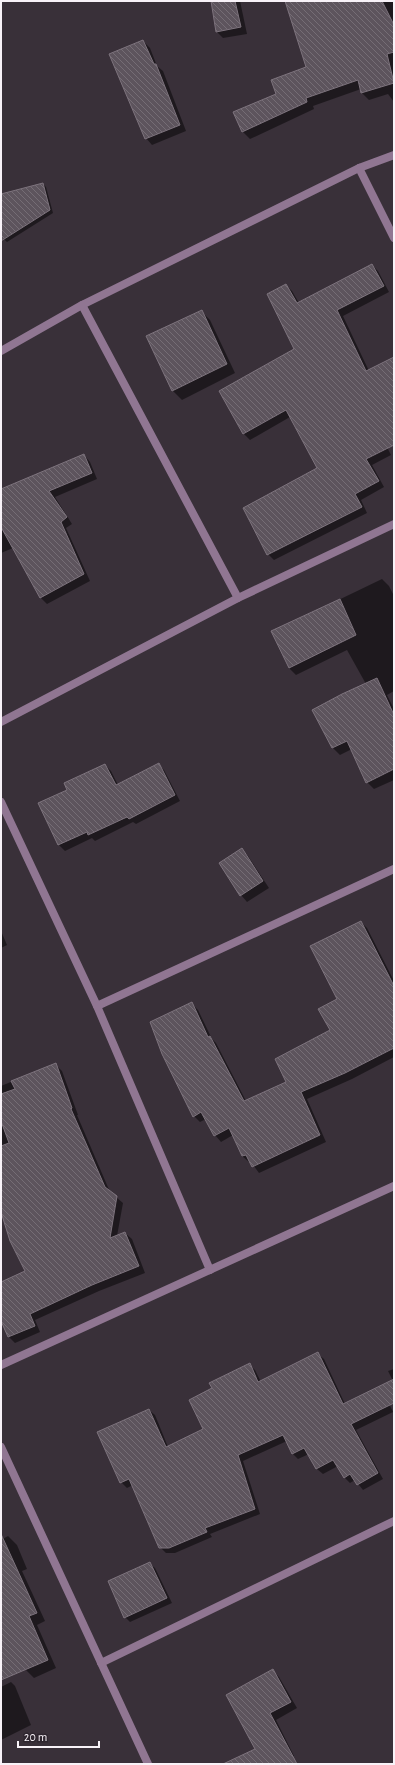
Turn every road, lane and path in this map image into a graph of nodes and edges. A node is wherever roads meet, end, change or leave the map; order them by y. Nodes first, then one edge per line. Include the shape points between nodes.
1 (394, 155) edge
2 (359, 168) junction
3 (394, 238) edge
4 (82, 305) junction
5 (1, 351) edge
6 (394, 524) edge
7 (238, 598) junction
8 (1, 722) edge
9 (1, 802) edge
10 (394, 869) edge
11 (97, 1006) junction
12 (394, 1186) edge
13 (210, 1270) junction
14 (1, 1365) edge
15 (1, 1446) edge
16 (394, 1521) edge
17 (101, 1663) junction
18 (148, 1764) edge

1 - 2 street
2 - 3 street
2 - 4 street
4 - 5 street
4 - 7 street
6 - 7 street
7 - 8 street
9 - 11 street
10 - 11 street
11 - 13 street
12 - 13 street
13 - 14 street
15 - 17 street
16 - 17 street
17 - 18 street

